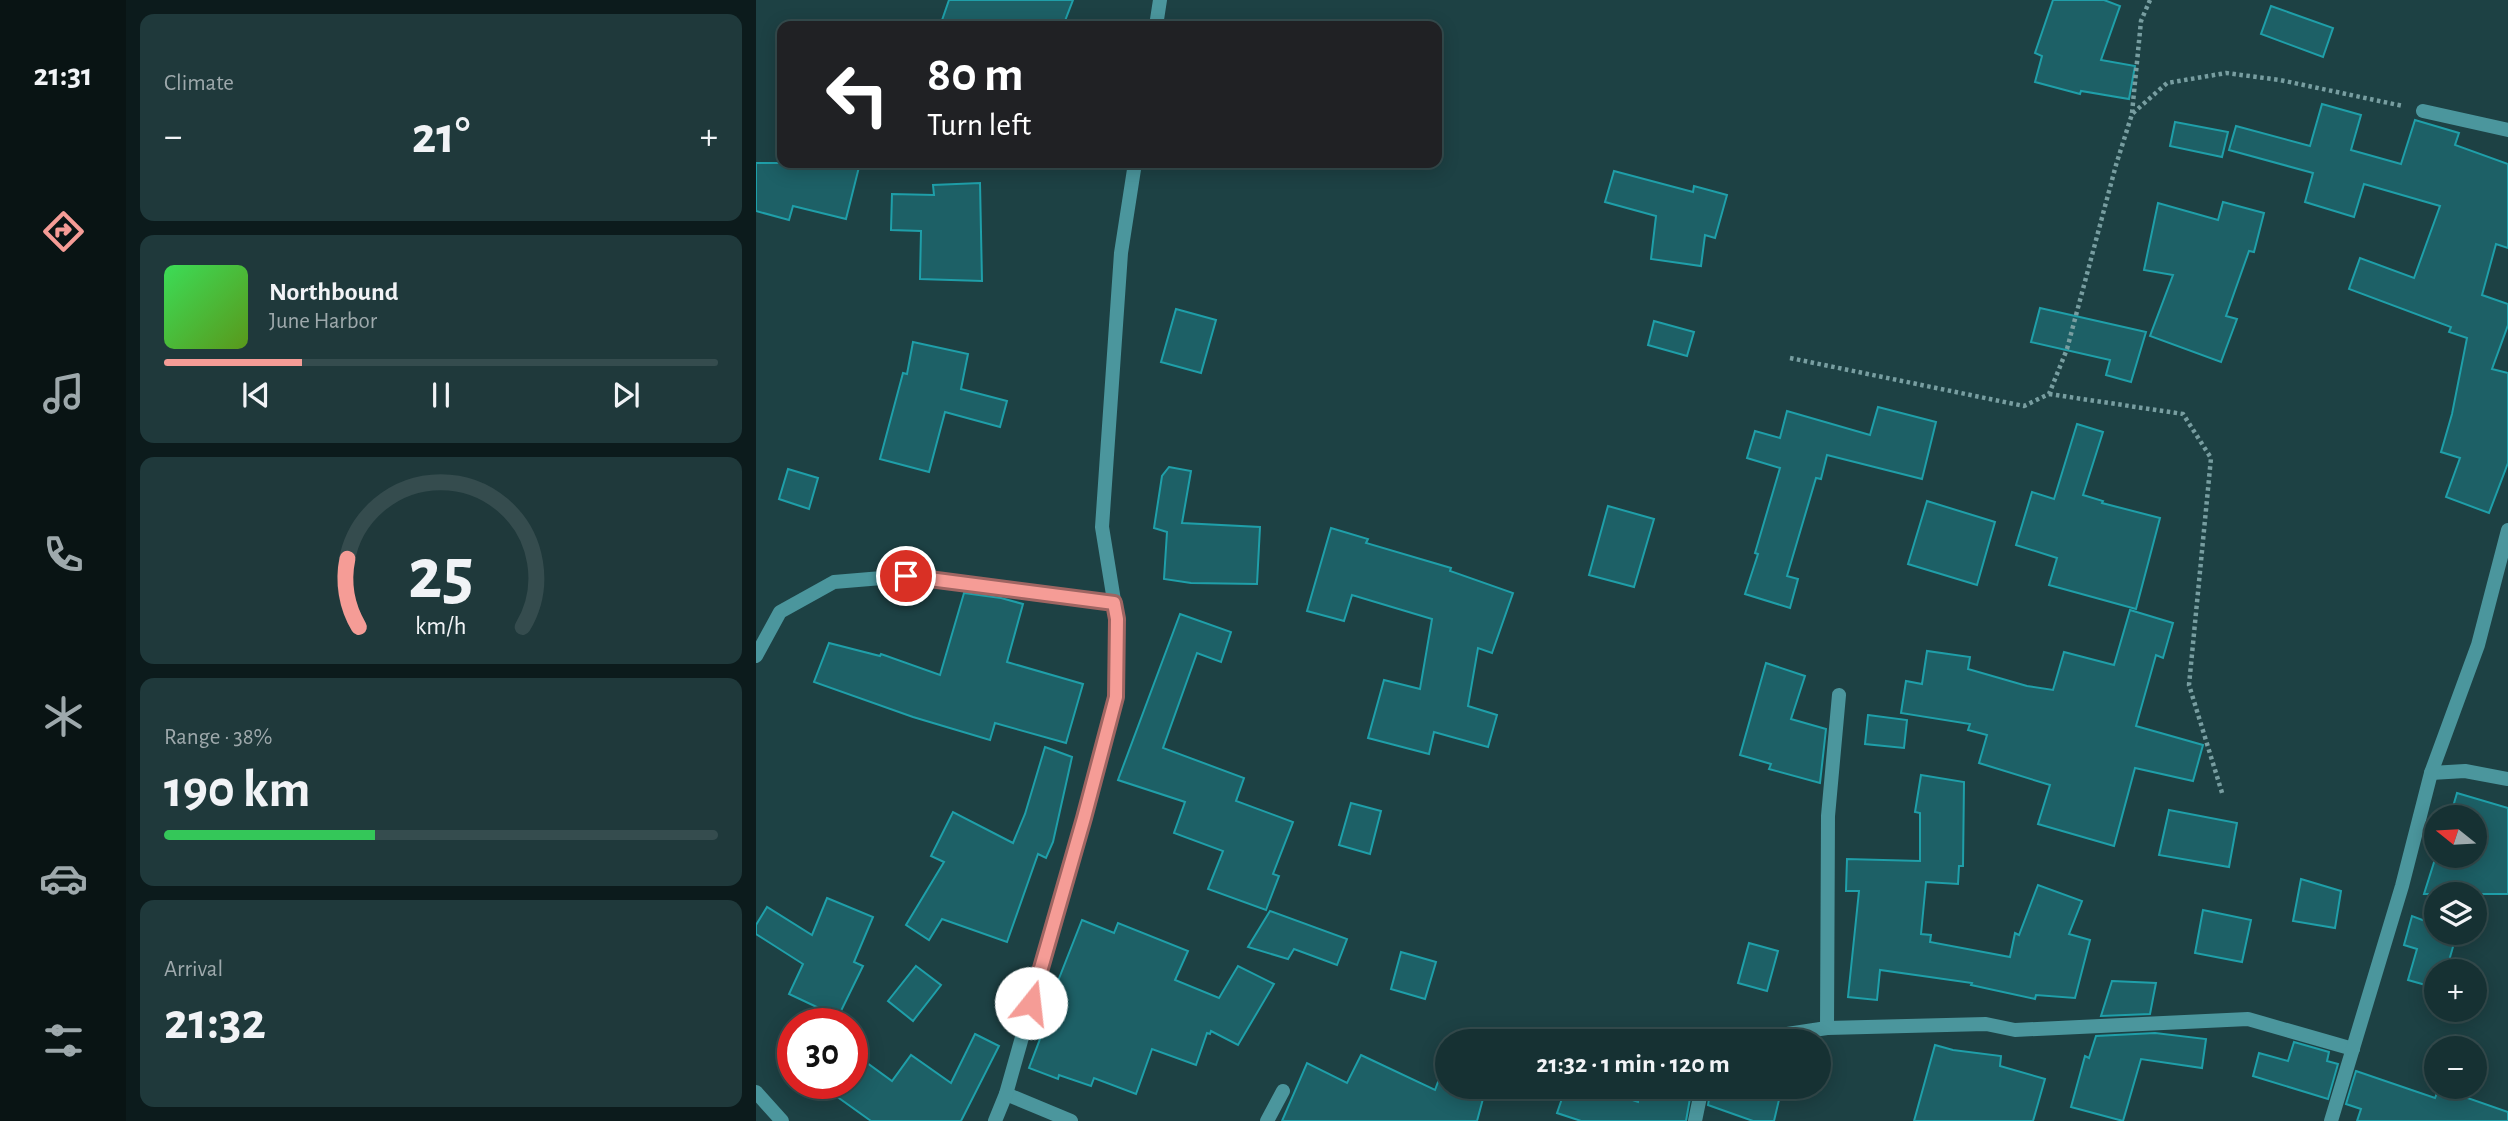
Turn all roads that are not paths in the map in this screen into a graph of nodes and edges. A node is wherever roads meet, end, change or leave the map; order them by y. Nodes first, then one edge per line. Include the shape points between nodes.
1 (1160, 0) edge
2 (1157, 21) edge
3 (2423, 111) road end
4 (2508, 130) edge
5 (1134, 168) edge
6 (2508, 530) edge
7 (1114, 603) junction
8 (756, 656) edge
9 (1839, 695) dead end
10 (2431, 773) junction
11 (2508, 779) edge
12 (1827, 1028) junction
13 (1820, 1029) edge
14 (2353, 1049) junction
15 (1283, 1091) dead end
16 (756, 1092) edge
17 (1006, 1094) junction
18 (1700, 1099) edge
19 (782, 1121) edge
20 (995, 1121) edge
21 (1071, 1121) edge
22 (1267, 1121) edge
23 (1695, 1121) edge
24 (2331, 1121) edge

1 - 2 street
3 - 4 street
5 - 7 street via 1121,253 1104,482 1102,527
6 - 10 street via 2478,645
7 - 8 street via 906,576 834,582 779,612
7 - 17 street via 1116,697
9 - 12 street via 1828,816
10 - 11 street via 2465,771
10 - 14 street
12 - 13 street
12 - 14 street via 1986,1024 2015,1030 2248,1018
14 - 24 street
15 - 22 street
16 - 19 street
17 - 20 street
17 - 21 street
18 - 23 street

